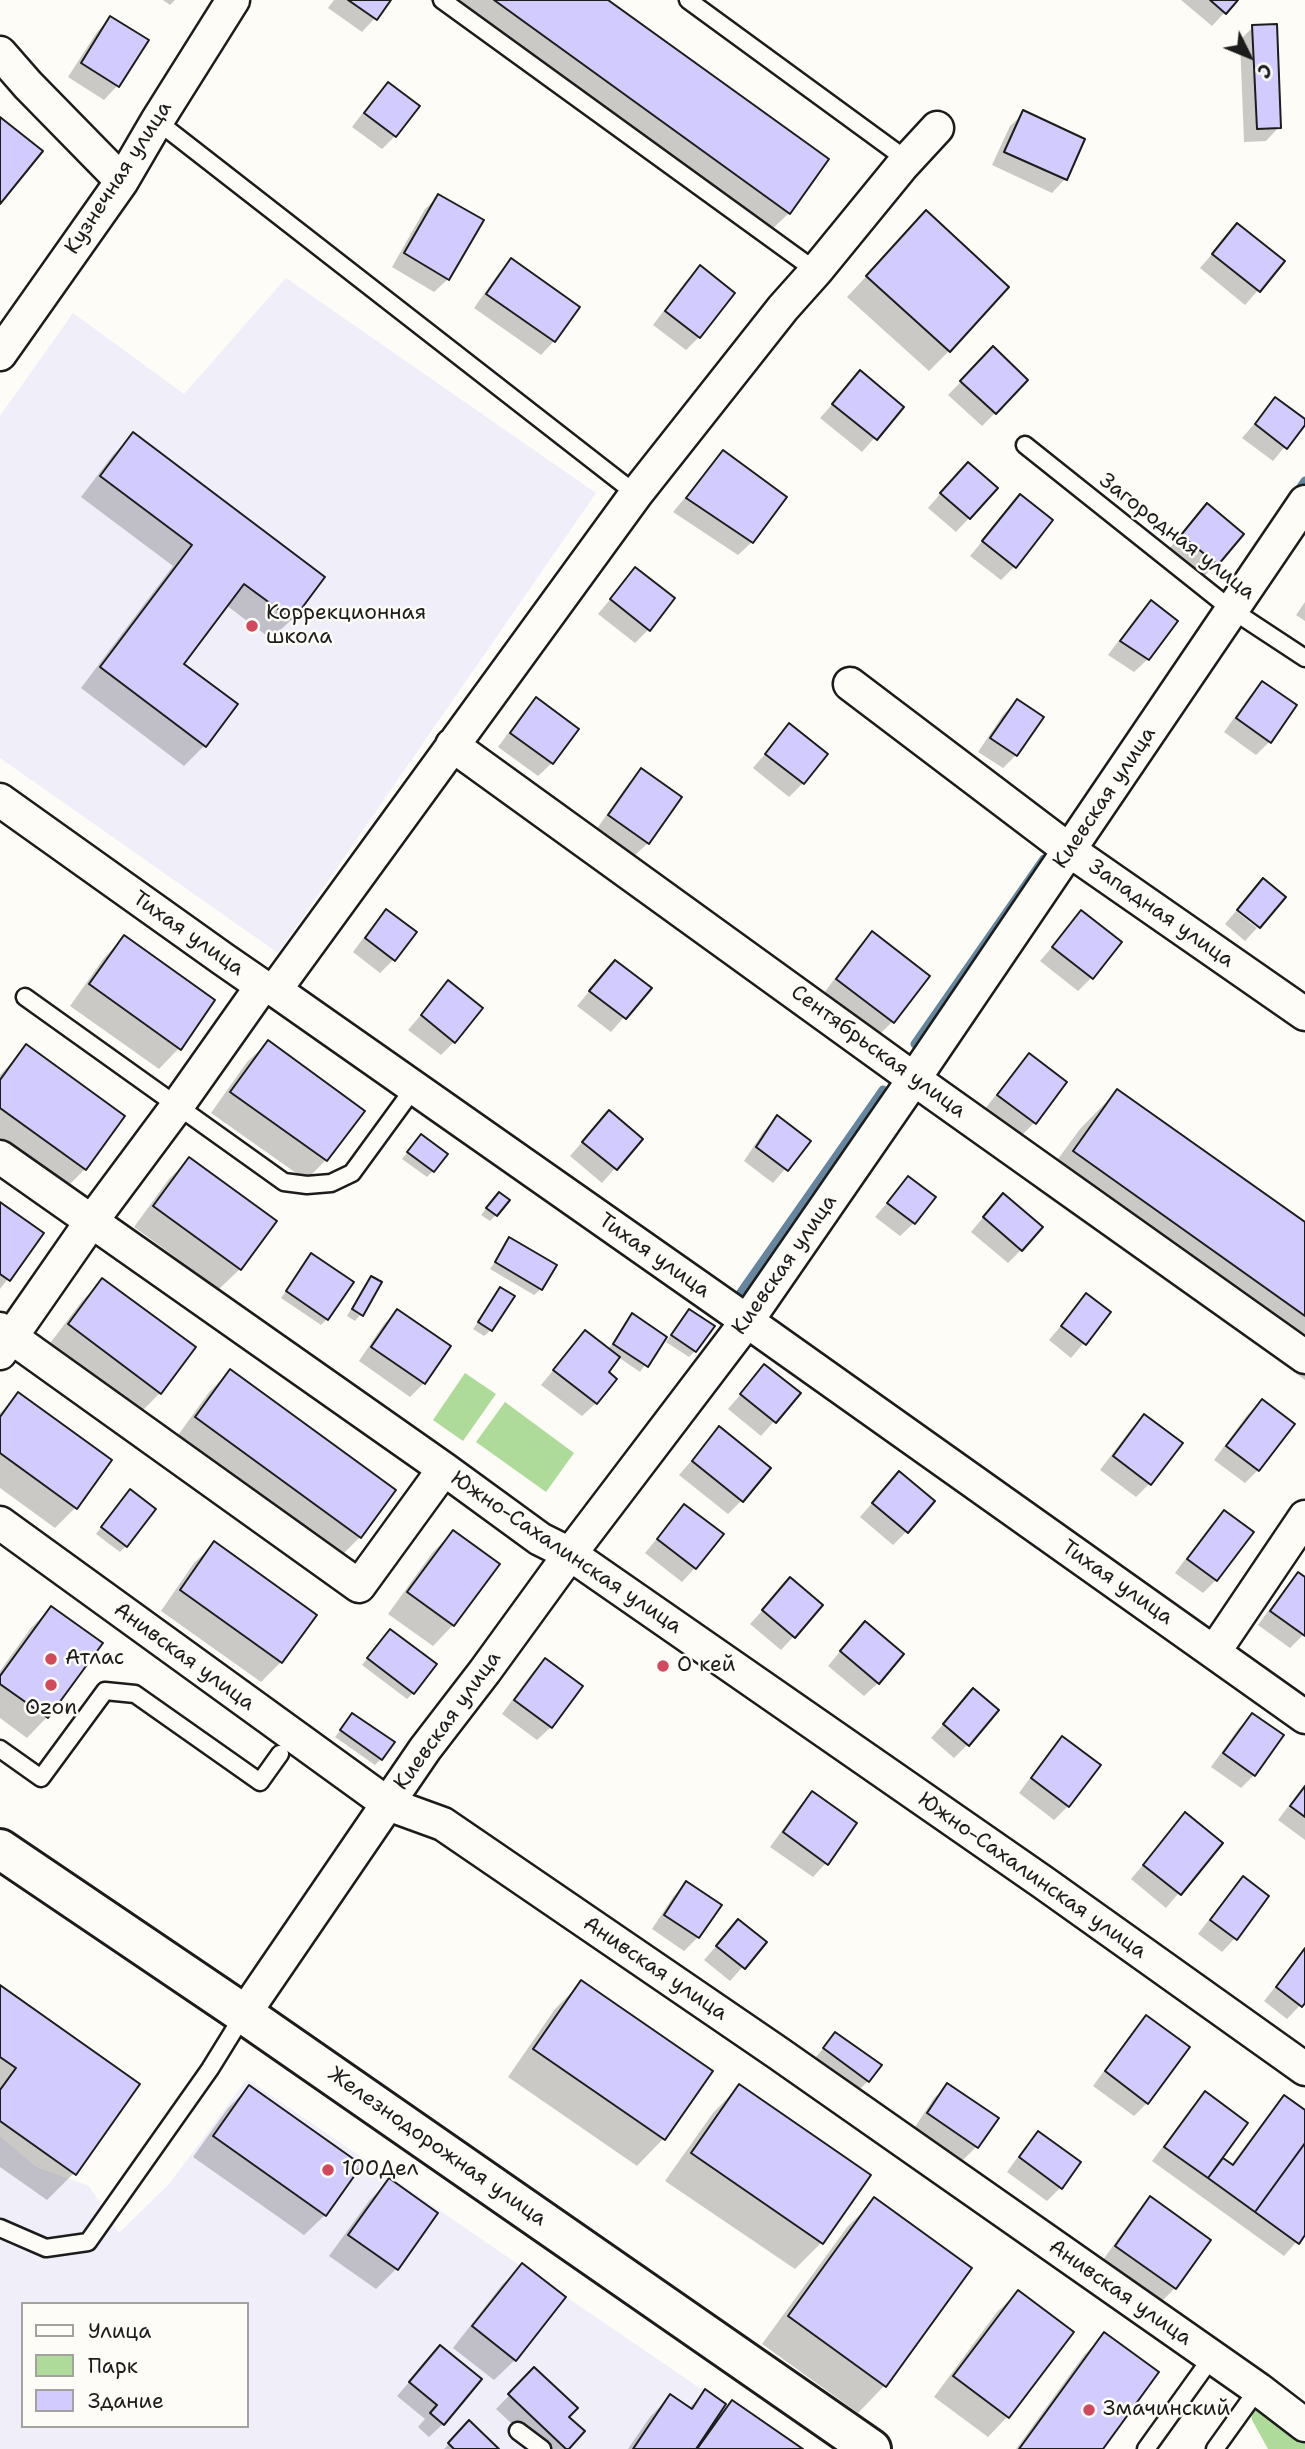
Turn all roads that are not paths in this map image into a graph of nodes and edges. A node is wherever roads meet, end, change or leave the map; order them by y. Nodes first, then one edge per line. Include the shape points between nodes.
1 (233, 0) edge
2 (442, 0) edge
3 (688, 0) edge
4 (0, 53) edge
5 (157, 121) junction
6 (937, 128) dead end
7 (907, 160) junction
8 (122, 181) junction
9 (816, 271) junction
10 (0, 354) edge
11 (1025, 445) dead end
12 (636, 494) junction
13 (1305, 502) edge
14 (1233, 610) junction
15 (1305, 658) edge
16 (850, 684) dead end
17 (452, 744) junction
18 (0, 800) edge
19 (1069, 850) junction
20 (269, 988) junction
21 (25, 997) dead end
22 (1305, 1014) edge
23 (914, 1079) junction
24 (414, 1088) junction
25 (178, 1105) junction
26 (0, 1157) edge
27 (91, 1222) junction
28 (747, 1321) junction
29 (4, 1340) edge
30 (1305, 1357) edge
31 (444, 1469) junction
32 (1305, 1517) edge
33 (0, 1523) edge
34 (570, 1554) junction
35 (1214, 1652) junction
36 (1305, 1717) edge
37 (0, 1749) edge
38 (281, 1754) dead end
39 (388, 1804) junction
40 (0, 1849) edge
41 (244, 2014) junction
42 (1305, 2068) edge
43 (0, 2228) edge
44 (1212, 2357) junction
45 (1258, 2389) junction
46 (1305, 2425) edge
47 (518, 2431) dead end
48 (542, 2449) edge
49 (872, 2449) edge
50 (1146, 2449) edge
51 (1214, 2449) edge

1 - 5 street, Кузнечная улица
2 - 9 lane
3 - 7 lane
4 - 8 street
5 - 8 street, Кузнечная улица
5 - 12 lane
6 - 7 street
7 - 9 street
8 - 10 street, Кузнечная улица
9 - 12 street
11 - 14 lane, Загородная улица
12 - 17 street
13 - 14 street, Киевская улица
14 - 15 lane, Загородная улица
14 - 19 street, Киевская улица
16 - 19 street, Западная улица
17 - 20 street
17 - 23 street, Сентябрьская улица
18 - 20 street, Тихая улица
19 - 22 street, Западная улица
19 - 23 street, Киевская улица
20 - 24 street, Тихая улица
20 - 25 street
21 - 25 lane
23 - 28 street, Киевская улица
23 - 30 street, Сентябрьская улица
24 - 25 lane via 352,1173 331,1183 307,1185 284,1182
24 - 28 street, Тихая улица
25 - 27 street
26 - 27 street, Южно-Сахалинская улица
27 - 29 street
27 - 31 street, Южно-Сахалинская улица
28 - 34 street, Киевская улица
28 - 35 street, Тихая улица
29 - 31 street via 359,1586
31 - 34 street, Южно-Сахалинская улица via 540,1539
32 - 35 street
33 - 39 street, Анивская улица
34 - 39 street, Киевская улица
34 - 42 street, Южно-Сахалинская улица
35 - 36 street, Тихая улица
37 - 38 lane via 41,1778 105,1691 135,1694 260,1782
39 - 41 street, Киевская улица
39 - 44 street, Анивская улица via 443,1824
40 - 41 main road, Железнодорожная улица
41 - 43 lane via 88,2242 46,2248
41 - 49 main road, Железнодорожная улица
44 - 45 street, Анивская улица
44 - 50 lane
45 - 46 street, Анивская улица
45 - 51 lane
47 - 48 lane

